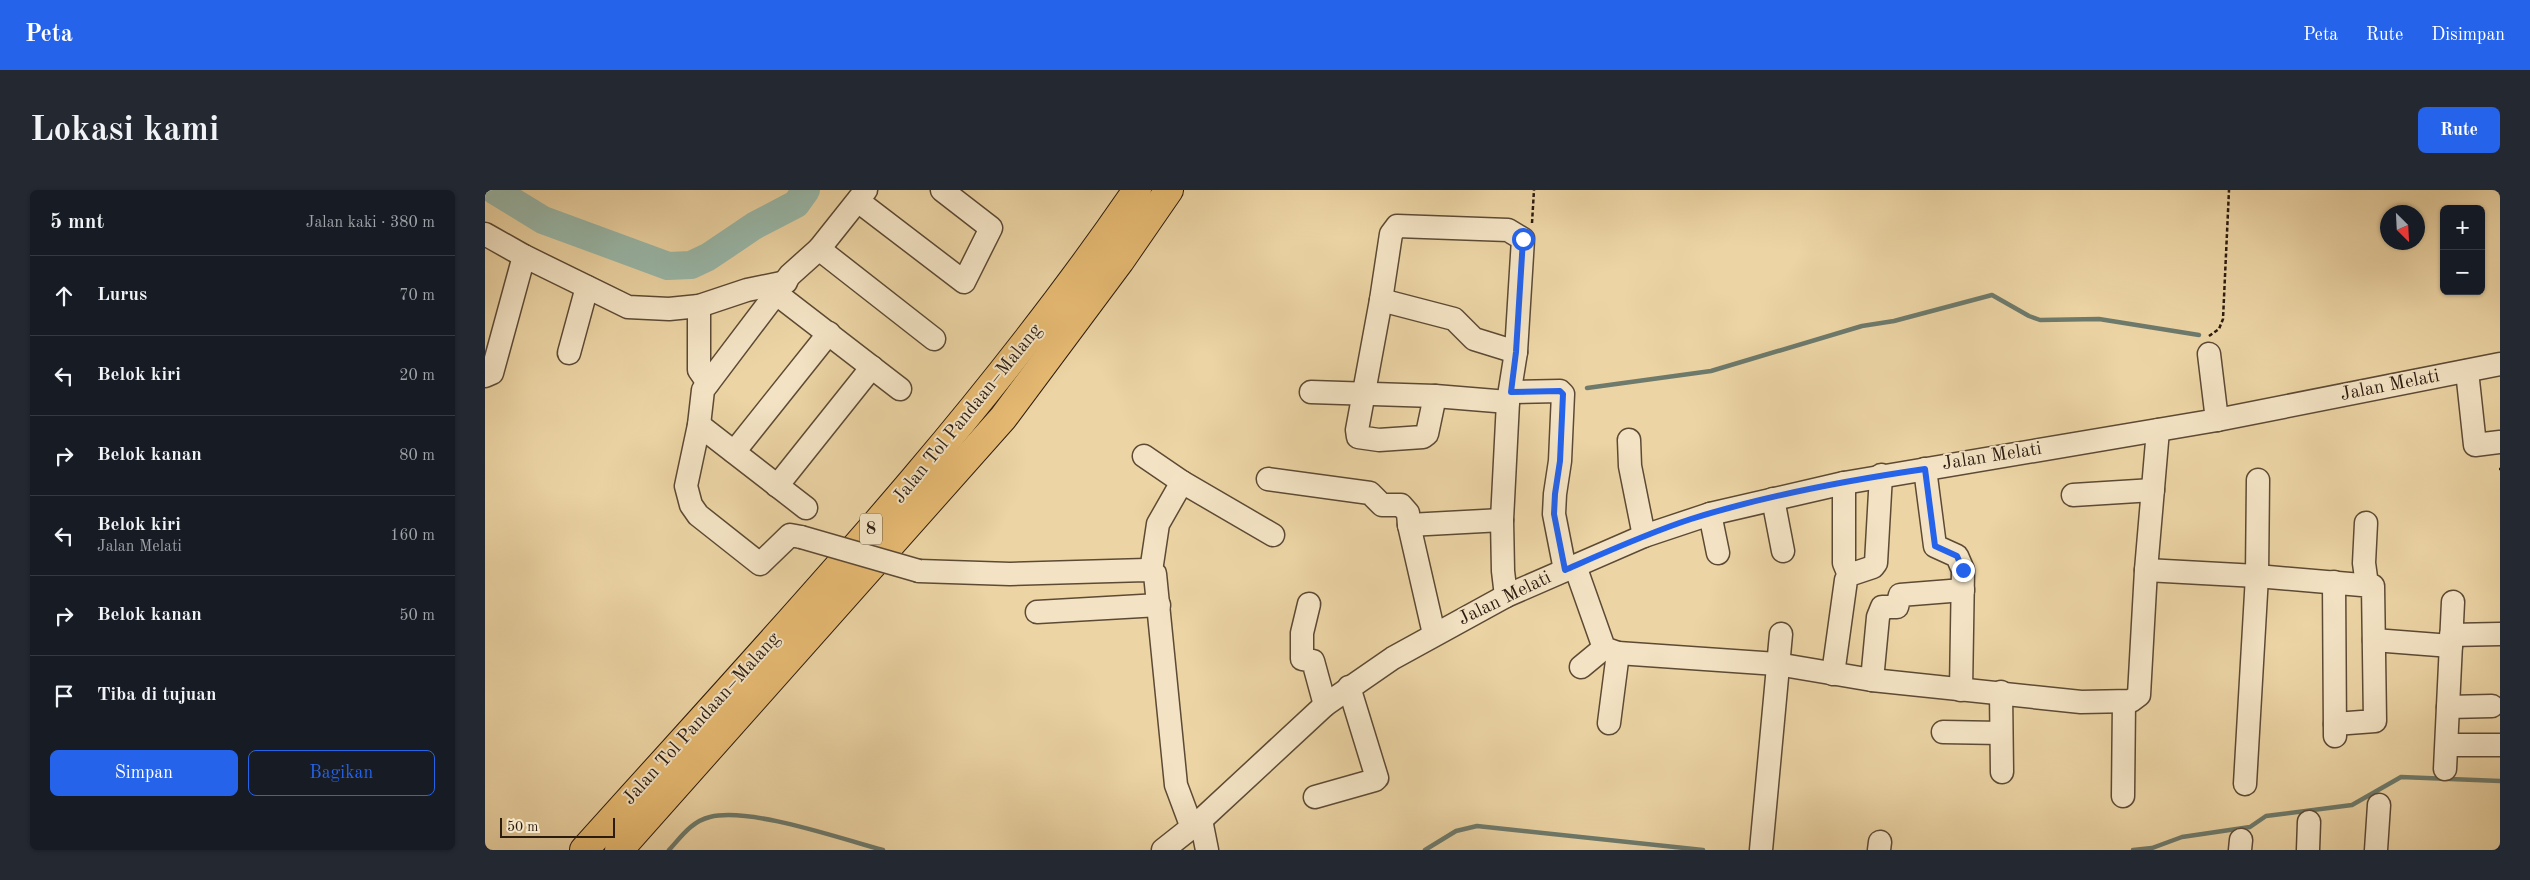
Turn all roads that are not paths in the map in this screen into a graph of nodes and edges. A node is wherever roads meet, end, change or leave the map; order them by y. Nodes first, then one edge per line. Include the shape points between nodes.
1 (942, 190) edge
2 (1137, 190) edge
3 (1169, 190) edge
4 (862, 196) edge
5 (485, 234) edge
6 (819, 248) junction
7 (524, 256) junction
8 (587, 287) junction
9 (781, 289) junction
10 (1381, 300) junction
11 (699, 306) junction
12 (829, 333) junction
13 (934, 339) dead end
14 (1516, 352) junction
15 (569, 353) dead end
16 (2209, 354) road end
17 (2500, 364) edge
18 (872, 367) junction
19 (2467, 371) junction
20 (485, 376) edge
21 (708, 383) junction
22 (900, 389) dead end
23 (1311, 392) dead end
24 (1364, 395) junction
25 (1513, 395) junction
26 (1435, 396) junction
27 (2217, 420) junction
28 (699, 425) junction
29 (2158, 430) junction
30 (1629, 440) dead end
31 (2500, 442) edge
32 (734, 452) junction
33 (1144, 456) dead end
34 (1925, 469) junction
35 (1881, 475) junction
36 (1268, 479) dead end
37 (2258, 480) dead end
38 (1182, 482) junction
39 (1844, 483) junction
40 (777, 486) junction
41 (2153, 490) junction
42 (2073, 495) dead end
43 (1773, 498) junction
44 (806, 508) dead end
45 (1710, 514) junction
46 (1502, 520) junction
47 (2366, 524) dead end
48 (1409, 526) junction
49 (1273, 536) dead end
50 (1643, 536) junction
51 (1783, 551) dead end
52 (1718, 553) dead end
53 (1570, 568) junction
54 (2146, 570) junction
55 (1151, 571) junction
56 (1849, 575) junction
57 (2257, 576) junction
58 (2334, 582) junction
59 (2367, 585) junction
60 (1963, 590) junction
61 (1506, 596) junction
62 (2453, 602) dead end
63 (1309, 604) dead end
64 (1159, 605) junction
65 (1037, 612) dead end
66 (1434, 634) junction
67 (1781, 634) dead end
68 (2500, 634) edge
69 (2374, 640) junction
70 (2451, 641) junction
71 (1611, 650) junction
72 (1777, 664) junction
73 (1581, 666) dead end
74 (1833, 674) junction
75 (1872, 680) junction
76 (1349, 687) junction
77 (1961, 690) junction
78 (2001, 692) junction
79 (1322, 699) junction
80 (2124, 702) junction
81 (2492, 706) dead end
82 (2448, 707) junction
83 (1609, 723) dead end
84 (1943, 732) dead end
85 (2001, 733) junction
86 (2447, 745) junction
87 (2500, 745) edge
88 (2445, 769) dead end
89 (2002, 772) dead end
90 (2245, 784) dead end
91 (2123, 796) dead end
92 (1315, 797) dead end
93 (2379, 805) dead end
94 (2309, 822) dead end
95 (1197, 824) junction
96 (584, 850) edge
97 (619, 850) edge
98 (1163, 850) edge
99 (1207, 850) edge
100 (1761, 850) edge
101 (2308, 850) edge
102 (2376, 850) edge

1 - 4 street via 991,228 964,282
2 - 96 highway, Jalan Tol Pandaan–Malang / 8 via 1041,325 971,413
3 - 97 highway, Jalan Tol Pandaan–Malang / 8 via 1003,418
4 - 6 street
5 - 7 street
6 - 9 street
6 - 13 street
7 - 8 street
7 - 20 street via 492,372
8 - 11 street via 628,307 669,310
8 - 15 street
9 - 11 street via 747,290
9 - 12 street
9 - 21 street
10 - 14 street via 1454,319 1474,339
10 - 14 street via 1394,227 1415,225 1508,230 1523,241
10 - 24 street
11 - 21 street via 699,370
12 - 18 street
12 - 32 street
14 - 25 street
16 - 27 street
17 - 19 street, Jalan Melati
18 - 22 street
18 - 40 street
19 - 27 street, Jalan Melati
19 - 31 street via 2475,444
21 - 28 street via 703,390
23 - 24 street
24 - 26 street
24 - 26 street via 1358,437 1379,440 1416,439 1427,434
25 - 26 street
25 - 46 street
25 - 53 street via 1560,391 1563,394 1554,514
27 - 29 street, Jalan Melati
28 - 32 street
28 - 55 street, bridge via 685,486 691,504 698,515 760,564 791,535 919,571 1010,574
29 - 34 street, Jalan Melati
29 - 41 street
30 - 50 street via 1630,466
32 - 40 street
33 - 38 street
34 - 35 street, Jalan Melati
34 - 60 street via 1935,546 1960,560
35 - 39 street, Jalan Melati
35 - 56 street via 1876,562 1873,567
36 - 48 street via 1371,493 1382,505 1401,505 1408,513
37 - 57 street
38 - 49 street
38 - 55 street via 1159,524
39 - 43 street, Jalan Melati
39 - 56 street via 1844,563
40 - 44 street
41 - 42 street
41 - 54 street
43 - 45 street, Jalan Melati
43 - 51 street
45 - 50 street, Jalan Melati
45 - 52 street
46 - 48 street
46 - 61 street
47 - 59 street via 2364,563
48 - 66 street
50 - 53 street, Jalan Melati
53 - 61 street, Jalan Melati
53 - 71 street
54 - 57 street
54 - 80 street via 2139,695 2135,700
55 - 64 street via 1157,580
56 - 74 street
57 - 58 street
57 - 90 street
58 - 59 street
58 - 69 street via 2335,730 2375,721
59 - 69 street via 2373,586 2375,591
60 - 75 street via 1900,595 1897,607 1882,607 1878,617
60 - 77 street
61 - 66 street, Jalan Melati
62 - 70 street
63 - 79 street via 1302,633 1301,659 1313,662
64 - 65 street
64 - 95 street via 1176,785
66 - 76 street, Jalan Melati
67 - 72 street
68 - 70 street
69 - 70 street
70 - 82 street
71 - 72 street
71 - 73 street
71 - 83 street
72 - 74 street
72 - 100 street
74 - 75 street
75 - 77 street
76 - 79 street, Jalan Melati
76 - 92 street via 1377,778
77 - 78 street
78 - 80 street via 2081,702
78 - 85 street
79 - 95 street, Jalan Melati
80 - 91 street
81 - 82 street
82 - 86 street
84 - 85 street
85 - 89 street
86 - 87 street
86 - 88 street
93 - 102 street
94 - 101 street
95 - 98 street, Jalan Melati
95 - 99 street

